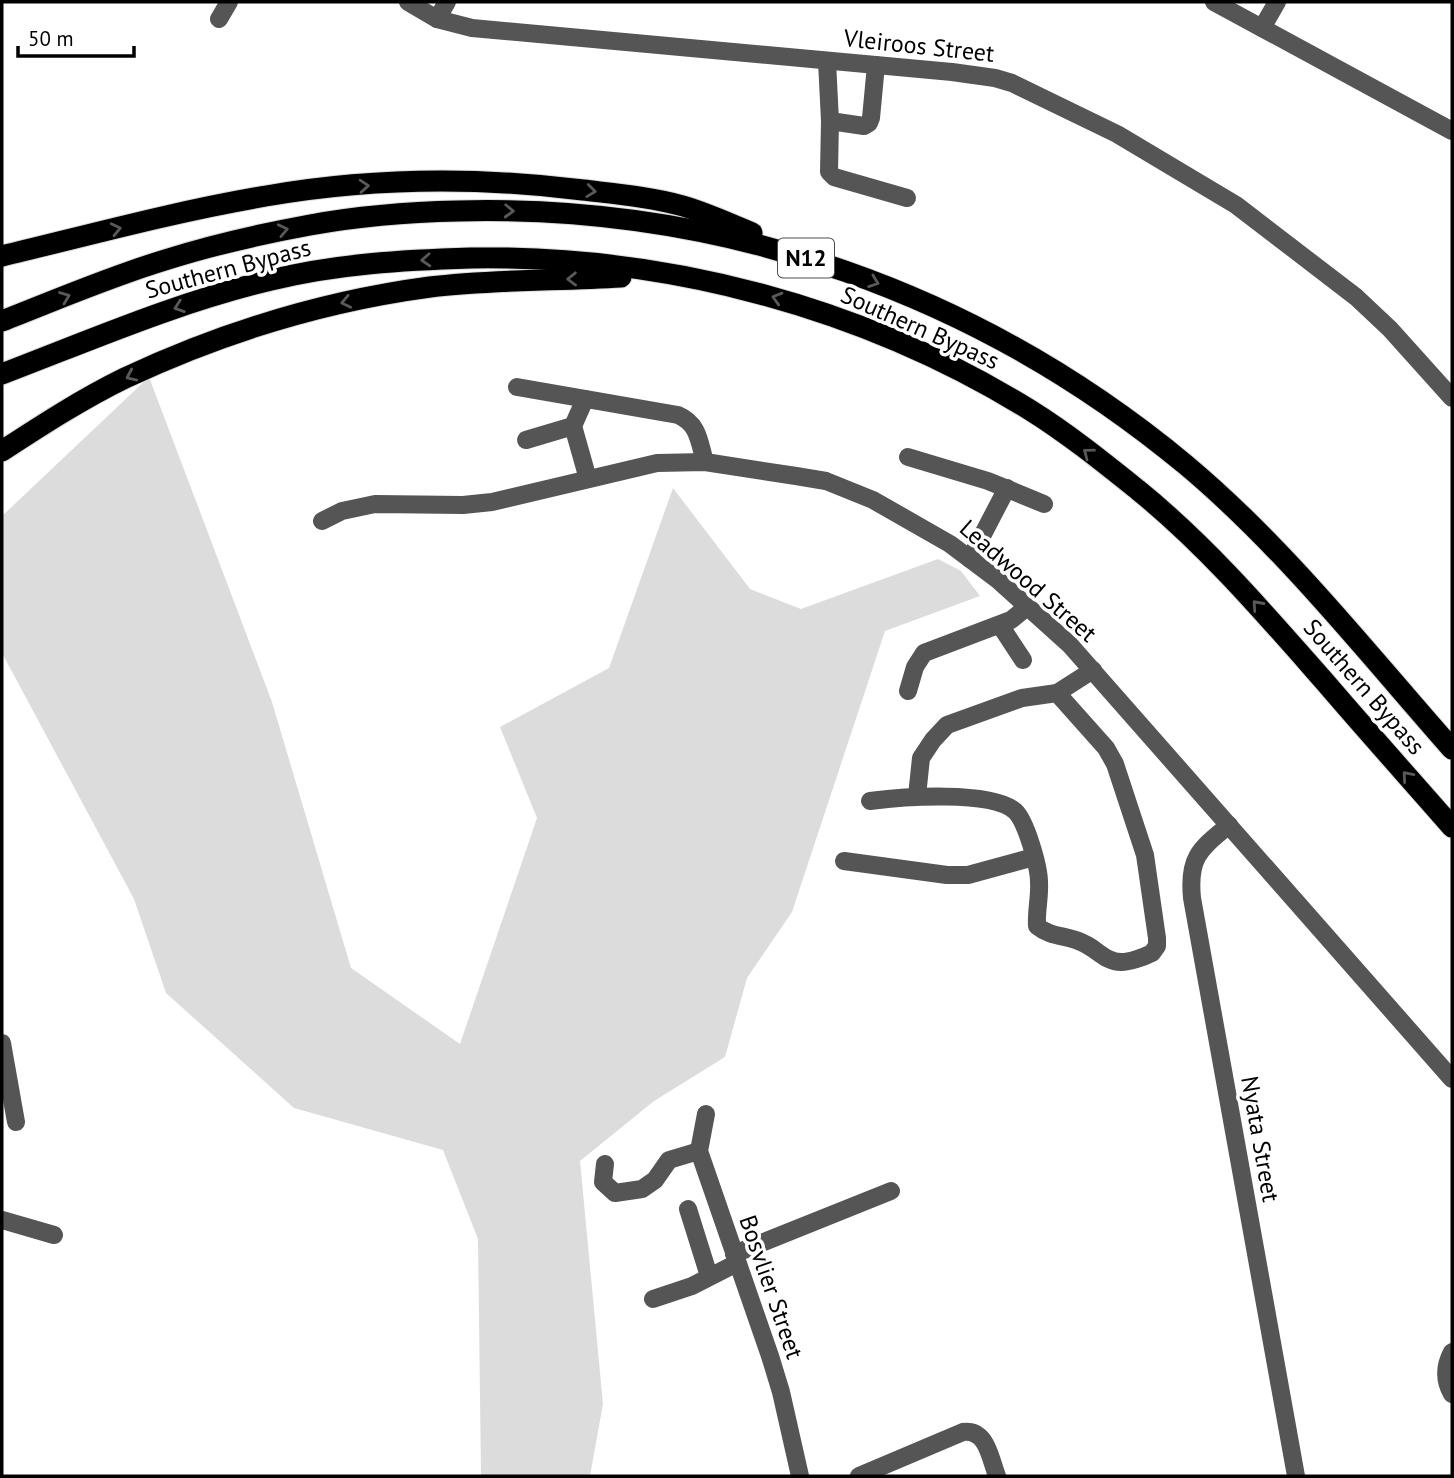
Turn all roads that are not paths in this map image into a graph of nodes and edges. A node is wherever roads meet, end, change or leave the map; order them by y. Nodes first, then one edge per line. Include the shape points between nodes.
1 (229, 2) edge
2 (408, 2) edge
3 (447, 2) edge
4 (1214, 2) edge
5 (1266, 2) edge
6 (1277, 2) edge
7 (219, 19) dead end
8 (436, 19) junction
9 (1258, 26) junction
10 (827, 61) junction
11 (876, 65) junction
12 (830, 121) junction
13 (1452, 131) edge
14 (907, 198) dead end
15 (795, 254) junction
16 (2, 256) edge
17 (665, 272) junction
18 (2, 321) edge
19 (2, 374) edge
20 (517, 387) dead end
21 (1452, 398) edge
22 (586, 399) junction
23 (573, 426) junction
24 (526, 440) dead end
25 (2, 451) edge
26 (908, 457) dead end
27 (705, 462) junction
28 (588, 480) junction
29 (1007, 488) junction
30 (1044, 504) dead end
31 (322, 521) dead end
32 (970, 559) junction
33 (1027, 607) junction
34 (1000, 625) junction
35 (1023, 660) dead end
36 (1093, 670) junction
37 (908, 691) dead end
38 (1057, 693) junction
39 (1452, 749) edge
40 (917, 796) junction
41 (870, 801) dead end
42 (1230, 825) junction
43 (1452, 827) edge
44 (1034, 857) junction
45 (844, 861) dead end
46 (2, 1043) edge
47 (1452, 1079) edge
48 (706, 1114) dead end
49 (16, 1122) dead end
50 (699, 1152) junction
51 (605, 1164) dead end
52 (891, 1191) dead end
53 (688, 1209) dead end
54 (2, 1220) edge
55 (54, 1235) dead end
56 (736, 1259) junction
57 (709, 1276) junction
58 (653, 1298) dead end
59 (1452, 1352) edge
60 (1452, 1394) edge
61 (800, 1476) edge
62 (859, 1476) edge
63 (996, 1476) edge
64 (1296, 1476) edge

1 - 7 street
2 - 8 street, Vleiroos Street
3 - 8 street
4 - 9 street
5 - 9 street
6 - 9 street
8 - 10 street, Vleiroos Street via 508,32
9 - 13 street
10 - 11 street, Vleiroos Street
10 - 12 street
11 - 12 street via 869,123
11 - 21 street, Vleiroos Street via 1012,83 1163,160 1236,205 1356,297
12 - 14 street via 829,172
16 -> 15 highway via 265,196 372,185 475,182 543,185 679,205
18 -> 15 highway, Southern Bypass / N12 via 164,260 240,239 398,214 495,210 631,219
15 -> 39 highway, Southern Bypass / N12 via 879,283 966,321 1026,352 1145,432 1267,541
17 -> 19 highway, Southern Bypass / N12 via 505,258 425,259 321,270 198,300
17 -> 25 highway via 430,287 316,309 224,338 124,378
43 -> 17 highway, Southern Bypass / N12 via 1203,549 1140,491 1033,412 935,358 835,317 733,286
20 - 22 street
22 - 23 street
22 - 27 street via 689,420
23 - 24 street
23 - 28 street
26 - 29 street
27 - 28 street, Leadwood Street via 657,463
27 - 32 street, Leadwood Street via 806,477 850,489 916,523
28 - 31 street, Leadwood Street via 492,502 356,507
29 - 30 street
29 - 32 street
32 - 33 street, Leadwood Street
33 - 34 street
33 - 36 street, Leadwood Street
34 - 35 street
34 - 37 street via 924,653
36 - 38 street
36 - 42 street, Leadwood Street
38 - 40 street via 1022,698 947,725 921,758
38 - 44 street via 1115,764 1145,855 1157,938 1152,953 1121,962 1068,937 1048,935 1037,926 1039,882
40 - 41 street
40 - 44 street via 1004,804 1023,823
42 - 47 street, Leadwood Street
42 - 64 street, Nyata Street via 1199,850 1191,872 1192,898
44 - 45 street via 947,875
46 - 49 street
48 - 50 street, Bosvlier Street
50 - 51 street via 669,1160 655,1180 629,1192 615,1193 603,1182
50 - 56 street, Bosvlier Street
52 - 56 street
53 - 57 street
54 - 55 street
56 - 57 street
56 - 61 street, Bosvlier Street via 781,1392
57 - 58 street
59 - 60 street via 1446,1370
62 - 63 street via 971,1431 984,1442

